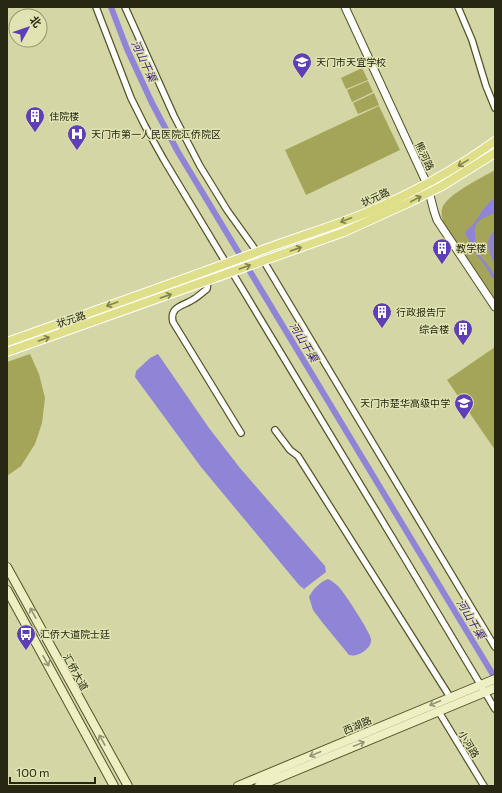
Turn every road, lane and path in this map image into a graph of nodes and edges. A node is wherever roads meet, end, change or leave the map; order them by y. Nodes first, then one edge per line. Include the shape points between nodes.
1 (96, 7) edge
2 (125, 7) edge
3 (345, 7) edge
4 (458, 7) edge
5 (495, 108) edge
6 (495, 141) edge
7 (495, 153) edge
8 (427, 184) junction
9 (430, 192) junction
10 (256, 252) junction
11 (261, 261) junction
12 (227, 263) junction
13 (232, 272) junction
14 (208, 281) junction
15 (495, 308) edge
16 (7, 342) edge
17 (7, 352) edge
18 (275, 430) dead end
19 (241, 433) dead end
20 (7, 567) edge
21 (7, 590) edge
22 (495, 647) edge
23 (495, 678) edge
24 (482, 684) junction
25 (489, 690) edge
26 (450, 697) junction
27 (495, 709) edge
28 (439, 712) junction
29 (114, 786) edge
30 (128, 786) edge
31 (238, 786) edge
32 (258, 786) edge
33 (484, 786) edge

1 - 12 street via 131,98 145,126
2 - 10 street via 174,116 200,166
3 - 8 street, 熊河路
4 - 5 street
6 -> 8 main road, 状元路
7 - 9 main road, 状元路
8 - 9 street, 熊河路
8 -> 10 main road, 状元路 via 360,215
11 -> 9 main road, 状元路 via 344,232
9 - 15 street, 熊河路 via 437,220
10 - 12 main road, 状元路
13 -> 11 main road, 状元路
11 - 22 street
12 -> 16 main road, 状元路
13 - 14 main road, 状元路
13 - 24 street
17 -> 14 main road, 状元路
14 - 19 street via 207,289 176,308 171,316
18 - 26 street via 290,450 298,456
30 -> 20 main road, 汇侨大道
21 -> 29 main road
23 - 24 main road, 西湖路
24 - 25 street
24 - 26 main road, 西湖路
25 - 27 street
25 - 28 main road, 西湖路
26 -> 31 main road, 西湖路
32 -> 28 main road, 西湖路
28 - 33 street, 小河路

